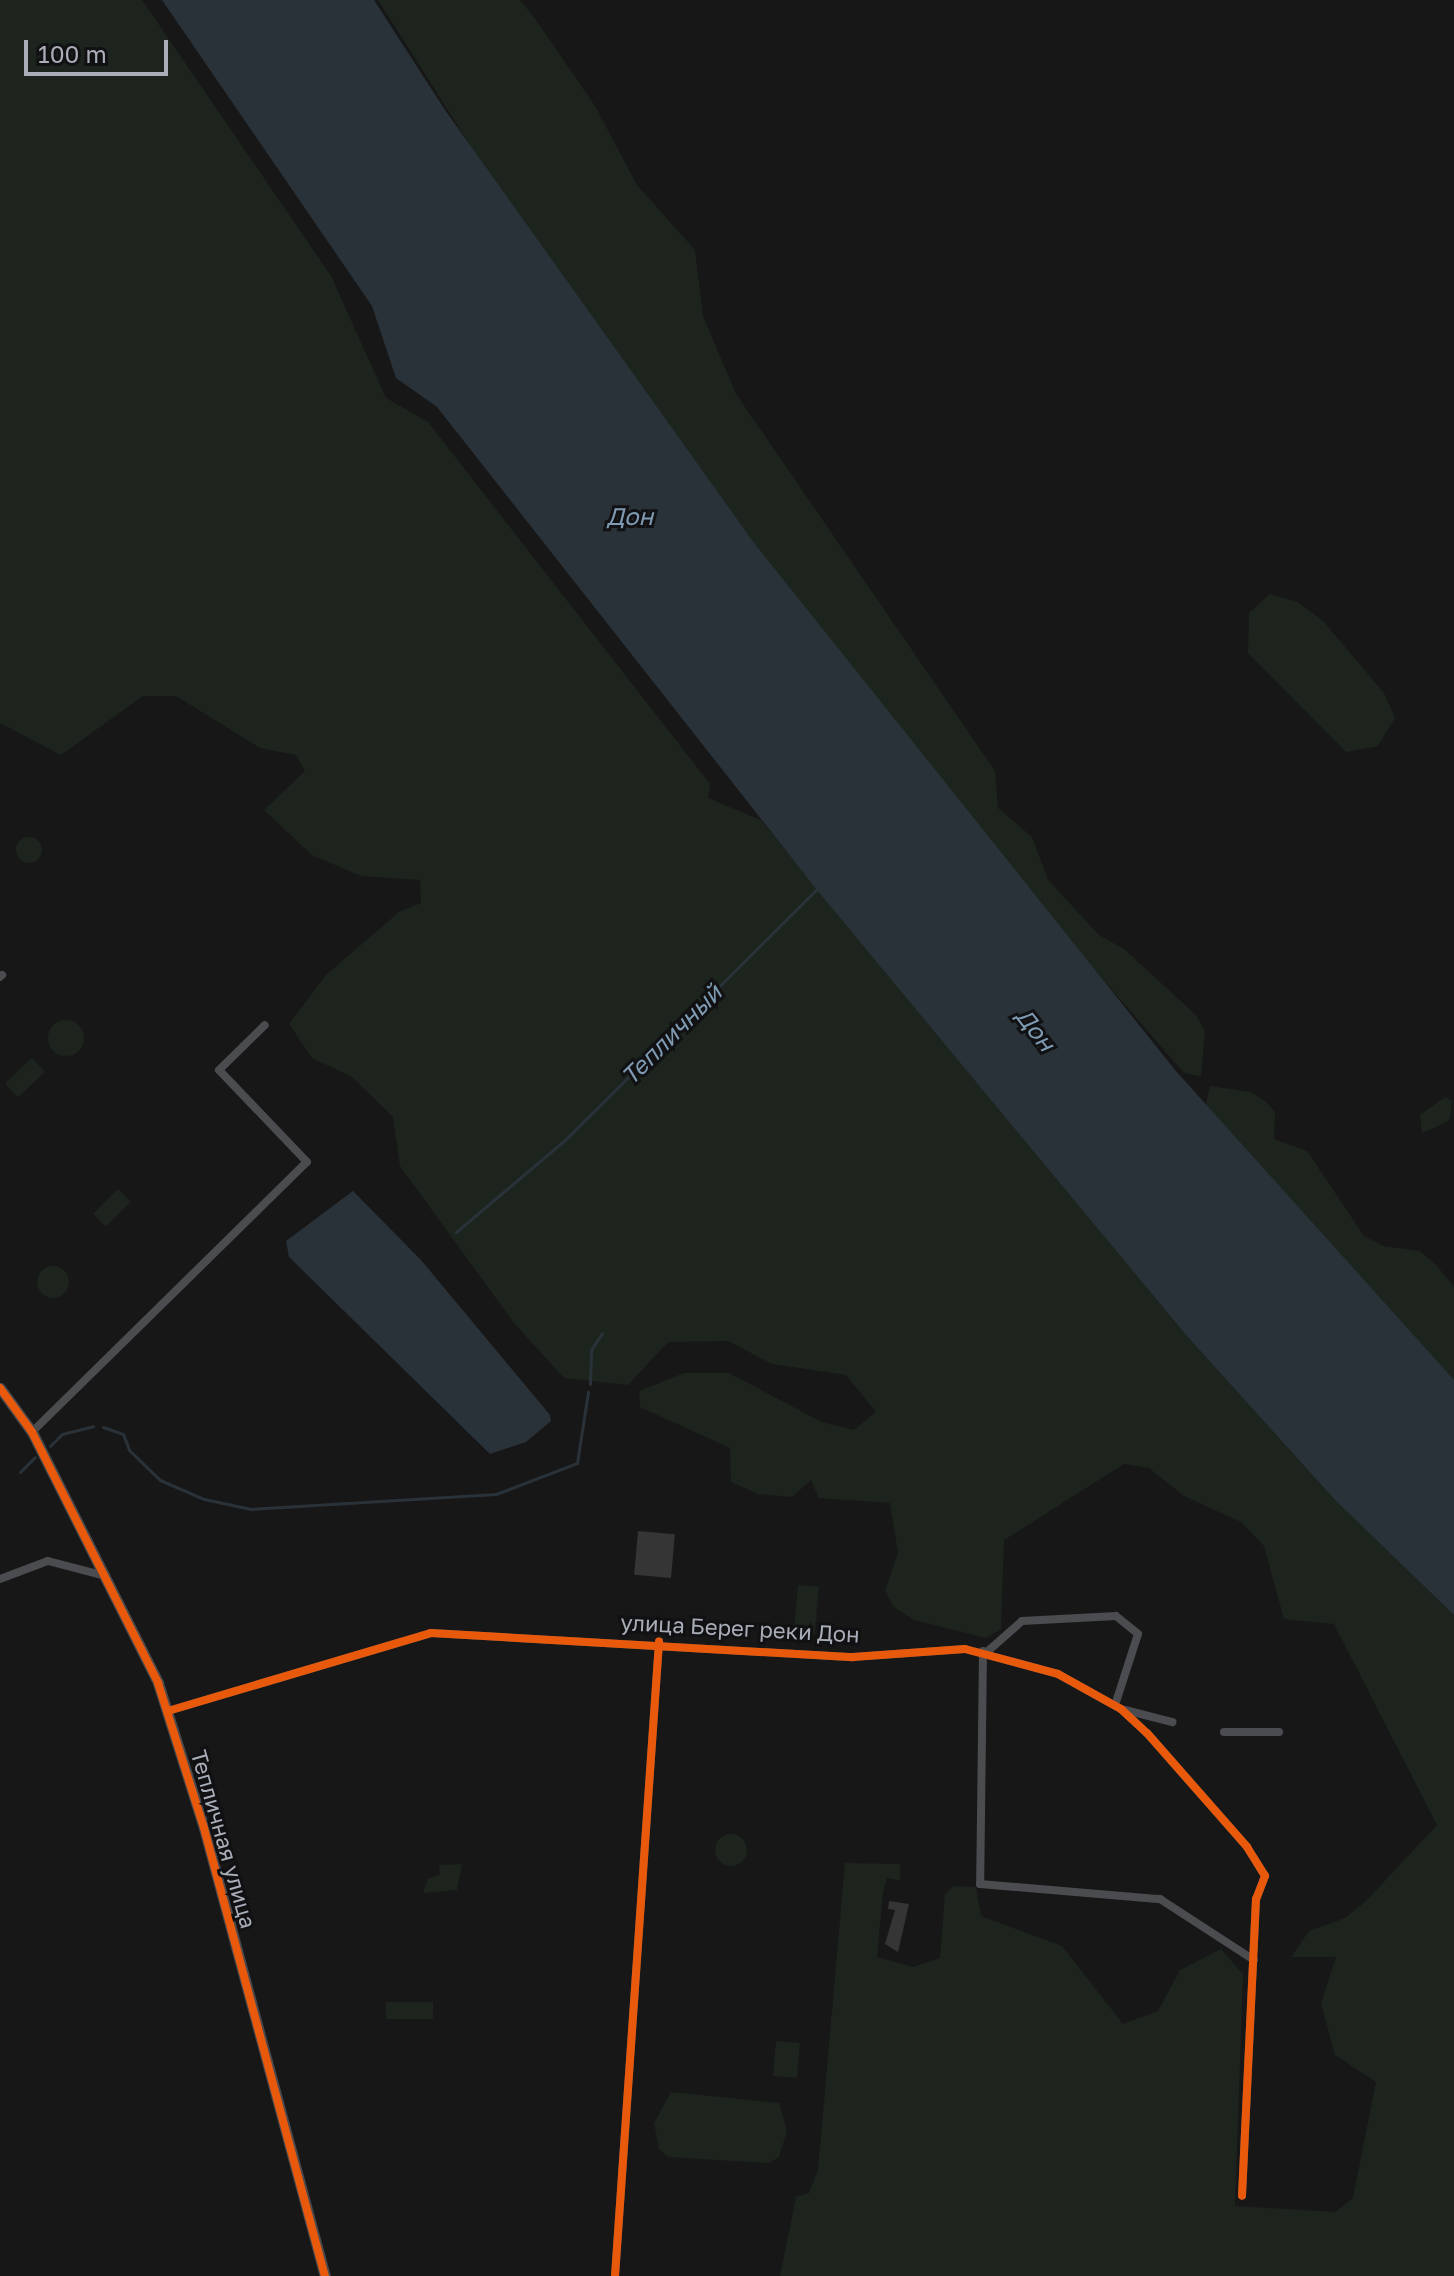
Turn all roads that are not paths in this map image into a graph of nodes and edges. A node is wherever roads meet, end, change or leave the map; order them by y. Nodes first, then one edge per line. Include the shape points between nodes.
1 (265, 1025) dead end
2 (0, 1388) edge
3 (32, 1432) junction
4 (106, 1576) junction
5 (0, 1579) edge
6 (659, 1642) junction
7 (986, 1651) junction
8 (1118, 1707) junction
9 (168, 1711) junction
10 (1172, 1722) dead end
11 (1224, 1732) dead end
12 (1279, 1732) dead end
13 (1254, 1960) junction
14 (1242, 2196) dead end
15 (325, 2276) edge
16 (615, 2276) edge

1 - 3 street via 219,1070 307,1162
2 - 3 street, Тепличная улица
3 - 4 street, Тепличная улица
4 - 5 street via 48,1561
4 - 9 street, Тепличная улица
6 - 7 street, улица Берег реки Дон via 853,1657
6 - 9 street, улица Берег реки Дон via 431,1633
6 - 16 street
7 - 8 street, улица Берег реки Дон via 1058,1674
7 - 8 street via 1022,1621 1116,1616 1138,1634
7 - 13 street via 980,1884 1160,1899
8 - 10 street
8 - 13 street, улица Берег реки Дон via 1247,1847 1265,1876 1256,1899
9 - 15 street, Тепличная улица
11 - 12 street
13 - 14 street, улица Берег реки Дон

